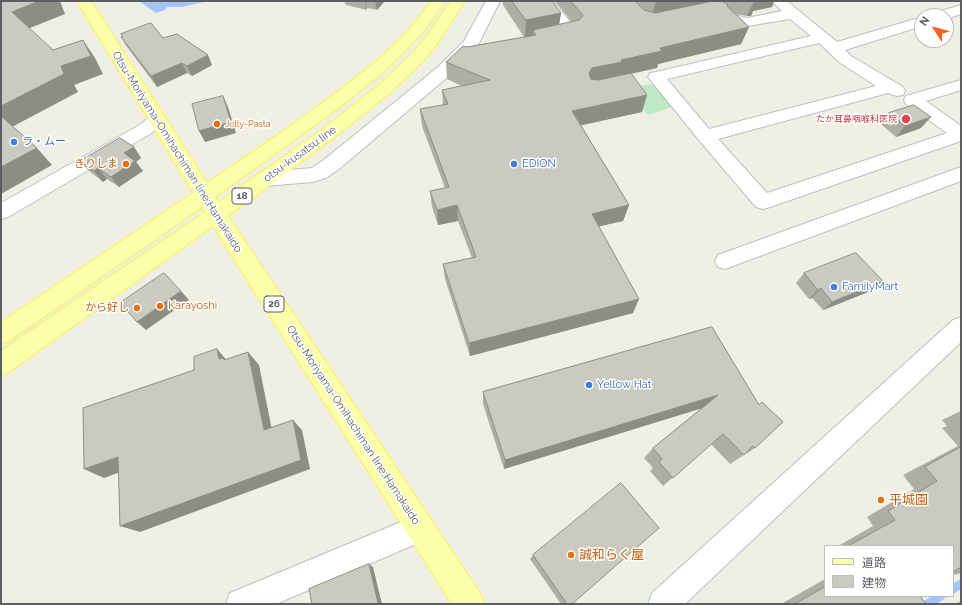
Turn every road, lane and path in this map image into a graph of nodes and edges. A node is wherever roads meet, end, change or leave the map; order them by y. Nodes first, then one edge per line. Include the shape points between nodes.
1 (84, 1) edge
2 (438, 1) edge
3 (458, 1) edge
4 (492, 1) edge
5 (546, 1) edge
6 (784, 5) edge
7 (711, 8) edge
8 (914, 23) edge
9 (542, 39) edge
10 (828, 43) junction
11 (961, 85) edge
12 (891, 87) junction
13 (912, 100) junction
14 (157, 120) junction
15 (960, 134) edge
16 (705, 136) junction
17 (961, 174) edge
18 (266, 179) junction
19 (204, 195) junction
20 (1, 212) edge
21 (216, 214) junction
22 (725, 260) dead end
23 (961, 327) edge
24 (1, 334) edge
25 (1, 364) edge
26 (420, 528) junction
27 (241, 604) edge
28 (469, 604) edge
29 (663, 604) edge

1 - 14 main road, Otsu-Moriyama-Omihachiman line;Hamakaido / 26
2 - 19 main road, otsu-kusatsu line / 18 via 420,27 383,64 330,106
3 - 18 main road, otsu-kusatsu line / 18 via 432,42 391,84
4 - 18 street via 471,43 444,71 332,164 312,175
5 - 9 street via 571,33
6 - 7 street via 747,22 725,18
6 - 10 street
8 - 10 street
10 - 12 street via 845,59
10 - 16 street via 649,79
11 - 13 street
12 - 13 street
12 - 16 street
13 - 15 street
14 - 19 main road, Otsu-Moriyama-Omihachiman line;Hamakaido / 26
14 - 20 street
15 - 16 street via 763,202
17 - 22 street
18 - 21 main road, otsu-kusatsu line / 18
19 - 21 main road, Otsu-Moriyama-Omihachiman line;Hamakaido / 26
19 - 24 main road, otsu-kusatsu line / 18
21 - 25 main road, otsu-kusatsu line / 18
21 - 26 main road, Otsu-Moriyama-Omihachiman line;Hamakaido / 26
23 - 29 street
26 - 27 street
26 - 28 main road, Otsu-Moriyama-Omihachiman line;Hamakaido / 26

